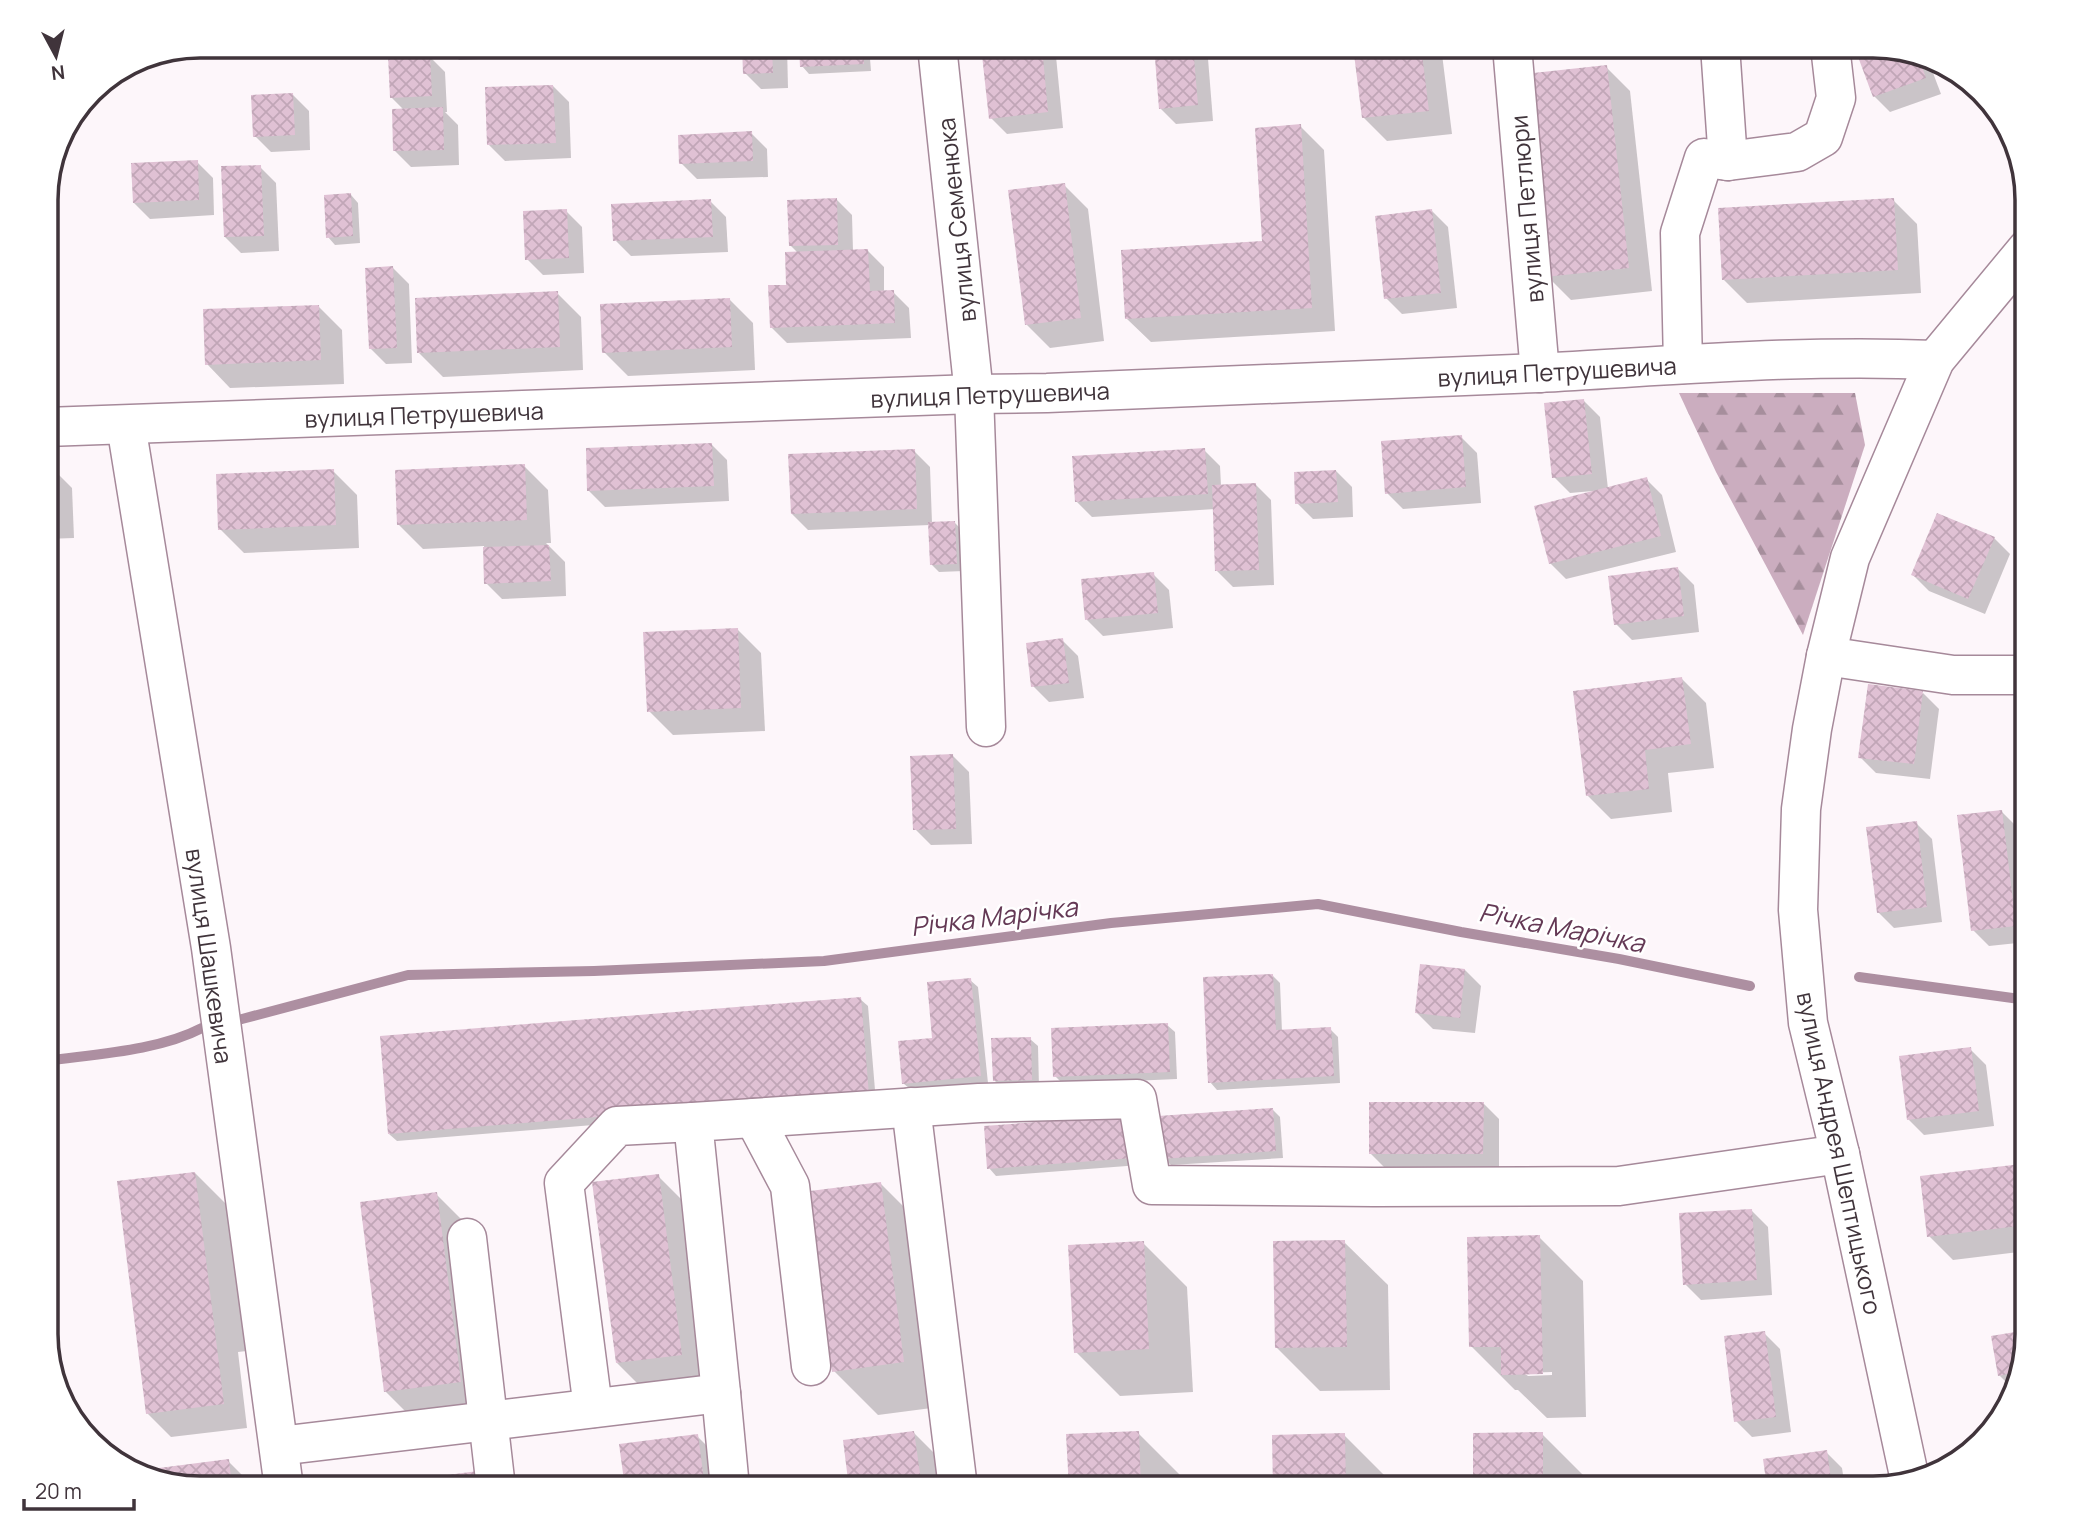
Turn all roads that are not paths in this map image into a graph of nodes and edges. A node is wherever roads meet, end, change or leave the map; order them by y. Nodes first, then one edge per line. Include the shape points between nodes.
1 (938, 58) edge
2 (1513, 58) edge
3 (1721, 58) edge
4 (1831, 58) edge
5 (1728, 161) junction
6 (2015, 265) edge
7 (1935, 360) junction
8 (1683, 364) junction
9 (1540, 373) junction
10 (974, 394) junction
11 (126, 425) junction
12 (58, 427) edge
13 (1826, 656) junction
14 (2015, 675) edge
15 (986, 727) dead end
16 (911, 1107) junction
17 (754, 1118) junction
18 (692, 1122) junction
19 (1840, 1154) junction
20 (467, 1238) dead end
21 (811, 1366) dead end
22 (721, 1393) junction
23 (593, 1409) junction
24 (487, 1422) junction
25 (279, 1446) junction
26 (1908, 1471) edge
27 (282, 1476) edge
28 (494, 1476) edge
29 (729, 1476) edge
30 (956, 1476) edge

1 - 10 street, вулиця Семенюка
2 - 9 street, вулиця Петлюри
3 - 5 street
4 - 5 street via 1836,99 1823,137 1797,152
5 - 8 street via 1704,158 1680,233
6 - 7 street, вулиця Андрея Шептицького
7 - 8 street, вулиця Петрушевича via 1873,357
7 - 13 street, вулиця Андрея Шептицького via 1850,558
8 - 9 street, вулиця Петрушевича
9 - 10 street, вулиця Петрушевича
10 - 11 street, вулиця Петрушевича
10 - 15 street, вулиця Семенюка
11 - 12 street, вулиця Петрушевича
11 - 25 street, вулиця Шашкевича via 211,948
13 - 14 street via 1953,675
13 - 19 street, вулиця Андрея Шептицького via 1801,809 1798,910 1808,1023
16 - 17 street
16 - 19 street via 1137,1100 1152,1185 1619,1186
16 - 30 street
17 - 18 street
17 - 21 street via 790,1186
18 - 22 street
18 - 23 street via 617,1126 564,1183
19 - 26 street, вулиця Андрея Шептицького
20 - 24 street
22 - 23 street
22 - 29 street
23 - 24 street
24 - 25 street
24 - 28 street
25 - 27 street, вулиця Шашкевича

